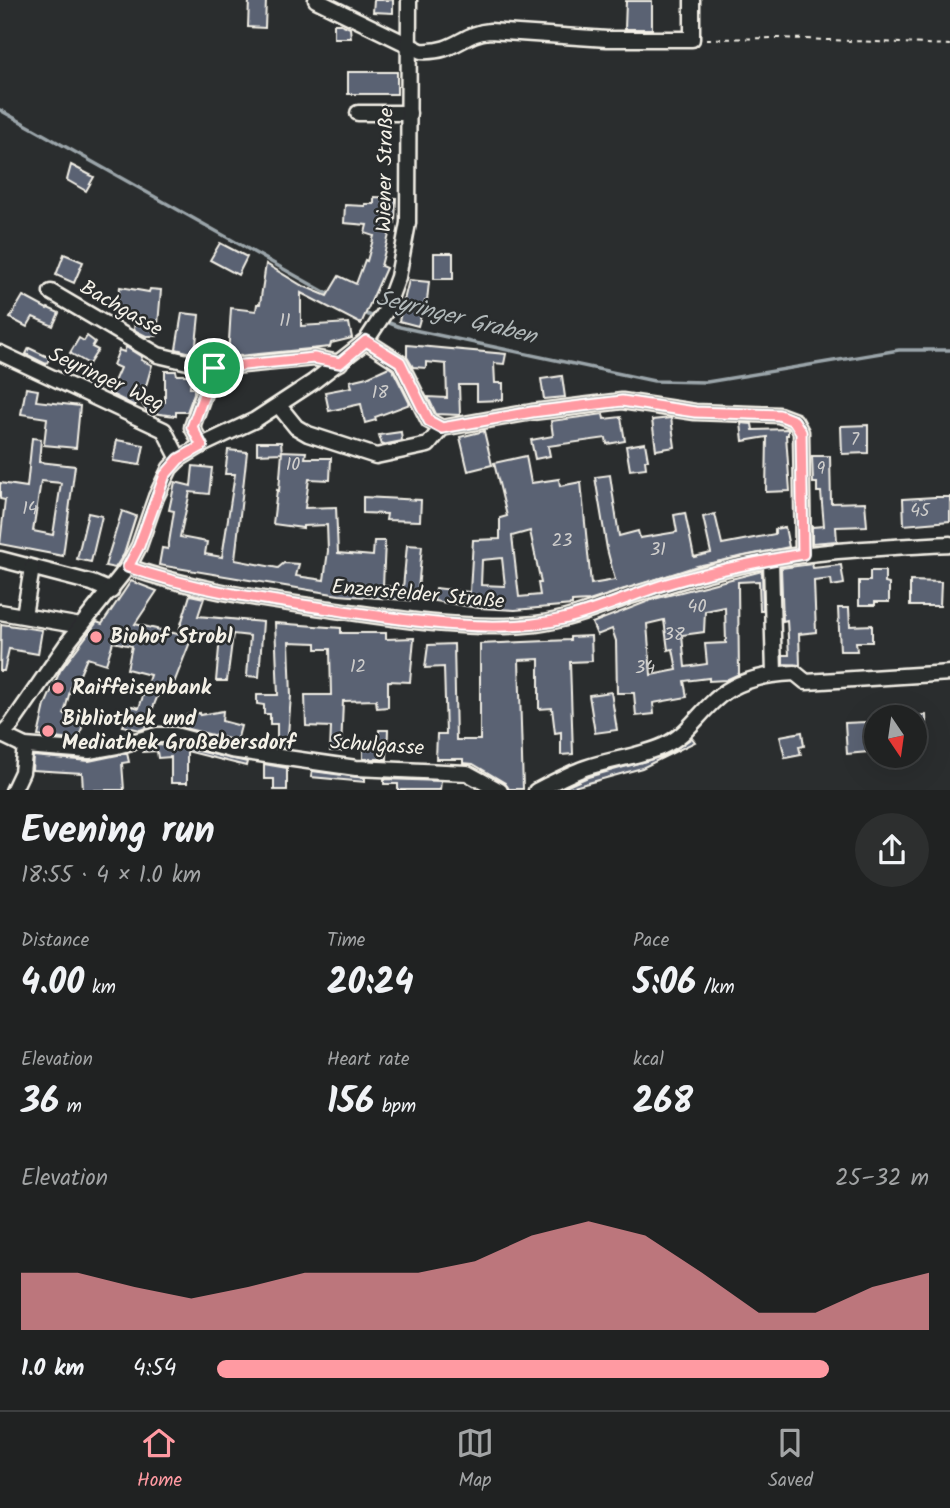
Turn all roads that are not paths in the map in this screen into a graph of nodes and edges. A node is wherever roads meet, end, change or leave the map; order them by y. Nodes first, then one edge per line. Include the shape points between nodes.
1 (316, 0) edge
2 (409, 0) edge
3 (692, 0) edge
4 (409, 44) junction
5 (358, 113) dead end
6 (409, 113) junction
7 (51, 292) dead end
8 (368, 337) junction
9 (0, 354) edge
10 (340, 363) junction
11 (214, 368) junction
12 (279, 406) junction
13 (192, 427) junction
14 (442, 428) junction
15 (164, 430) junction
16 (202, 446) junction
17 (179, 459) junction
18 (950, 544) edge
19 (803, 554) junction
20 (0, 559) edge
21 (771, 560) junction
22 (128, 567) junction
23 (32, 568) junction
24 (111, 590) junction
25 (0, 612) edge
26 (24, 615) junction
27 (81, 626) junction
28 (950, 673) edge
29 (774, 674) junction
30 (1, 736) edge
31 (25, 746) junction
32 (13, 790) edge
33 (500, 790) edge
34 (536, 790) edge

1 - 4 street
2 - 4 street, Wiener Straße
3 - 4 street via 692,39 491,31 445,50 421,51
4 - 6 street, Wiener Straße
5 - 6 street
6 - 8 street, Wiener Straße via 408,223 398,277 385,312
7 - 11 street, Bachgasse via 158,355
8 - 10 street, Wiener Straße
8 - 14 street via 400,362 429,421
9 - 15 street, Seyringer Weg
10 - 11 street via 314,358
10 - 12 street, Wiener Straße
11 - 13 street
12 - 14 street via 308,434 376,456 428,445
12 - 16 street, Wiener Straße
13 - 15 street
13 - 16 street
14 - 19 street via 622,401 695,412 779,415 794,421 801,432
15 - 17 street, Seyringer Weg
16 - 17 street, Wiener Straße
17 - 22 street, Wiener Straße via 165,475
18 - 19 street, Enzersfelder Straße
19 - 21 street, Enzersfelder Straße
20 - 23 street
21 - 22 street, Enzersfelder Straße via 664,585 563,619 501,625 368,615 243,596
21 - 29 street
22 - 24 street, Wiener Straße
23 - 24 street
23 - 26 street
24 - 27 street, Wiener Straße
25 - 26 street
26 - 27 street
27 - 30 street, Wiener Straße
28 - 29 street via 806,682 795,673
29 - 34 street via 737,684 716,698 684,734 663,746 585,768
30 - 31 street, Schulgasse
31 - 32 street via 22,772
31 - 33 street, Schulgasse via 89,751 175,735 231,750 356,768 467,773

